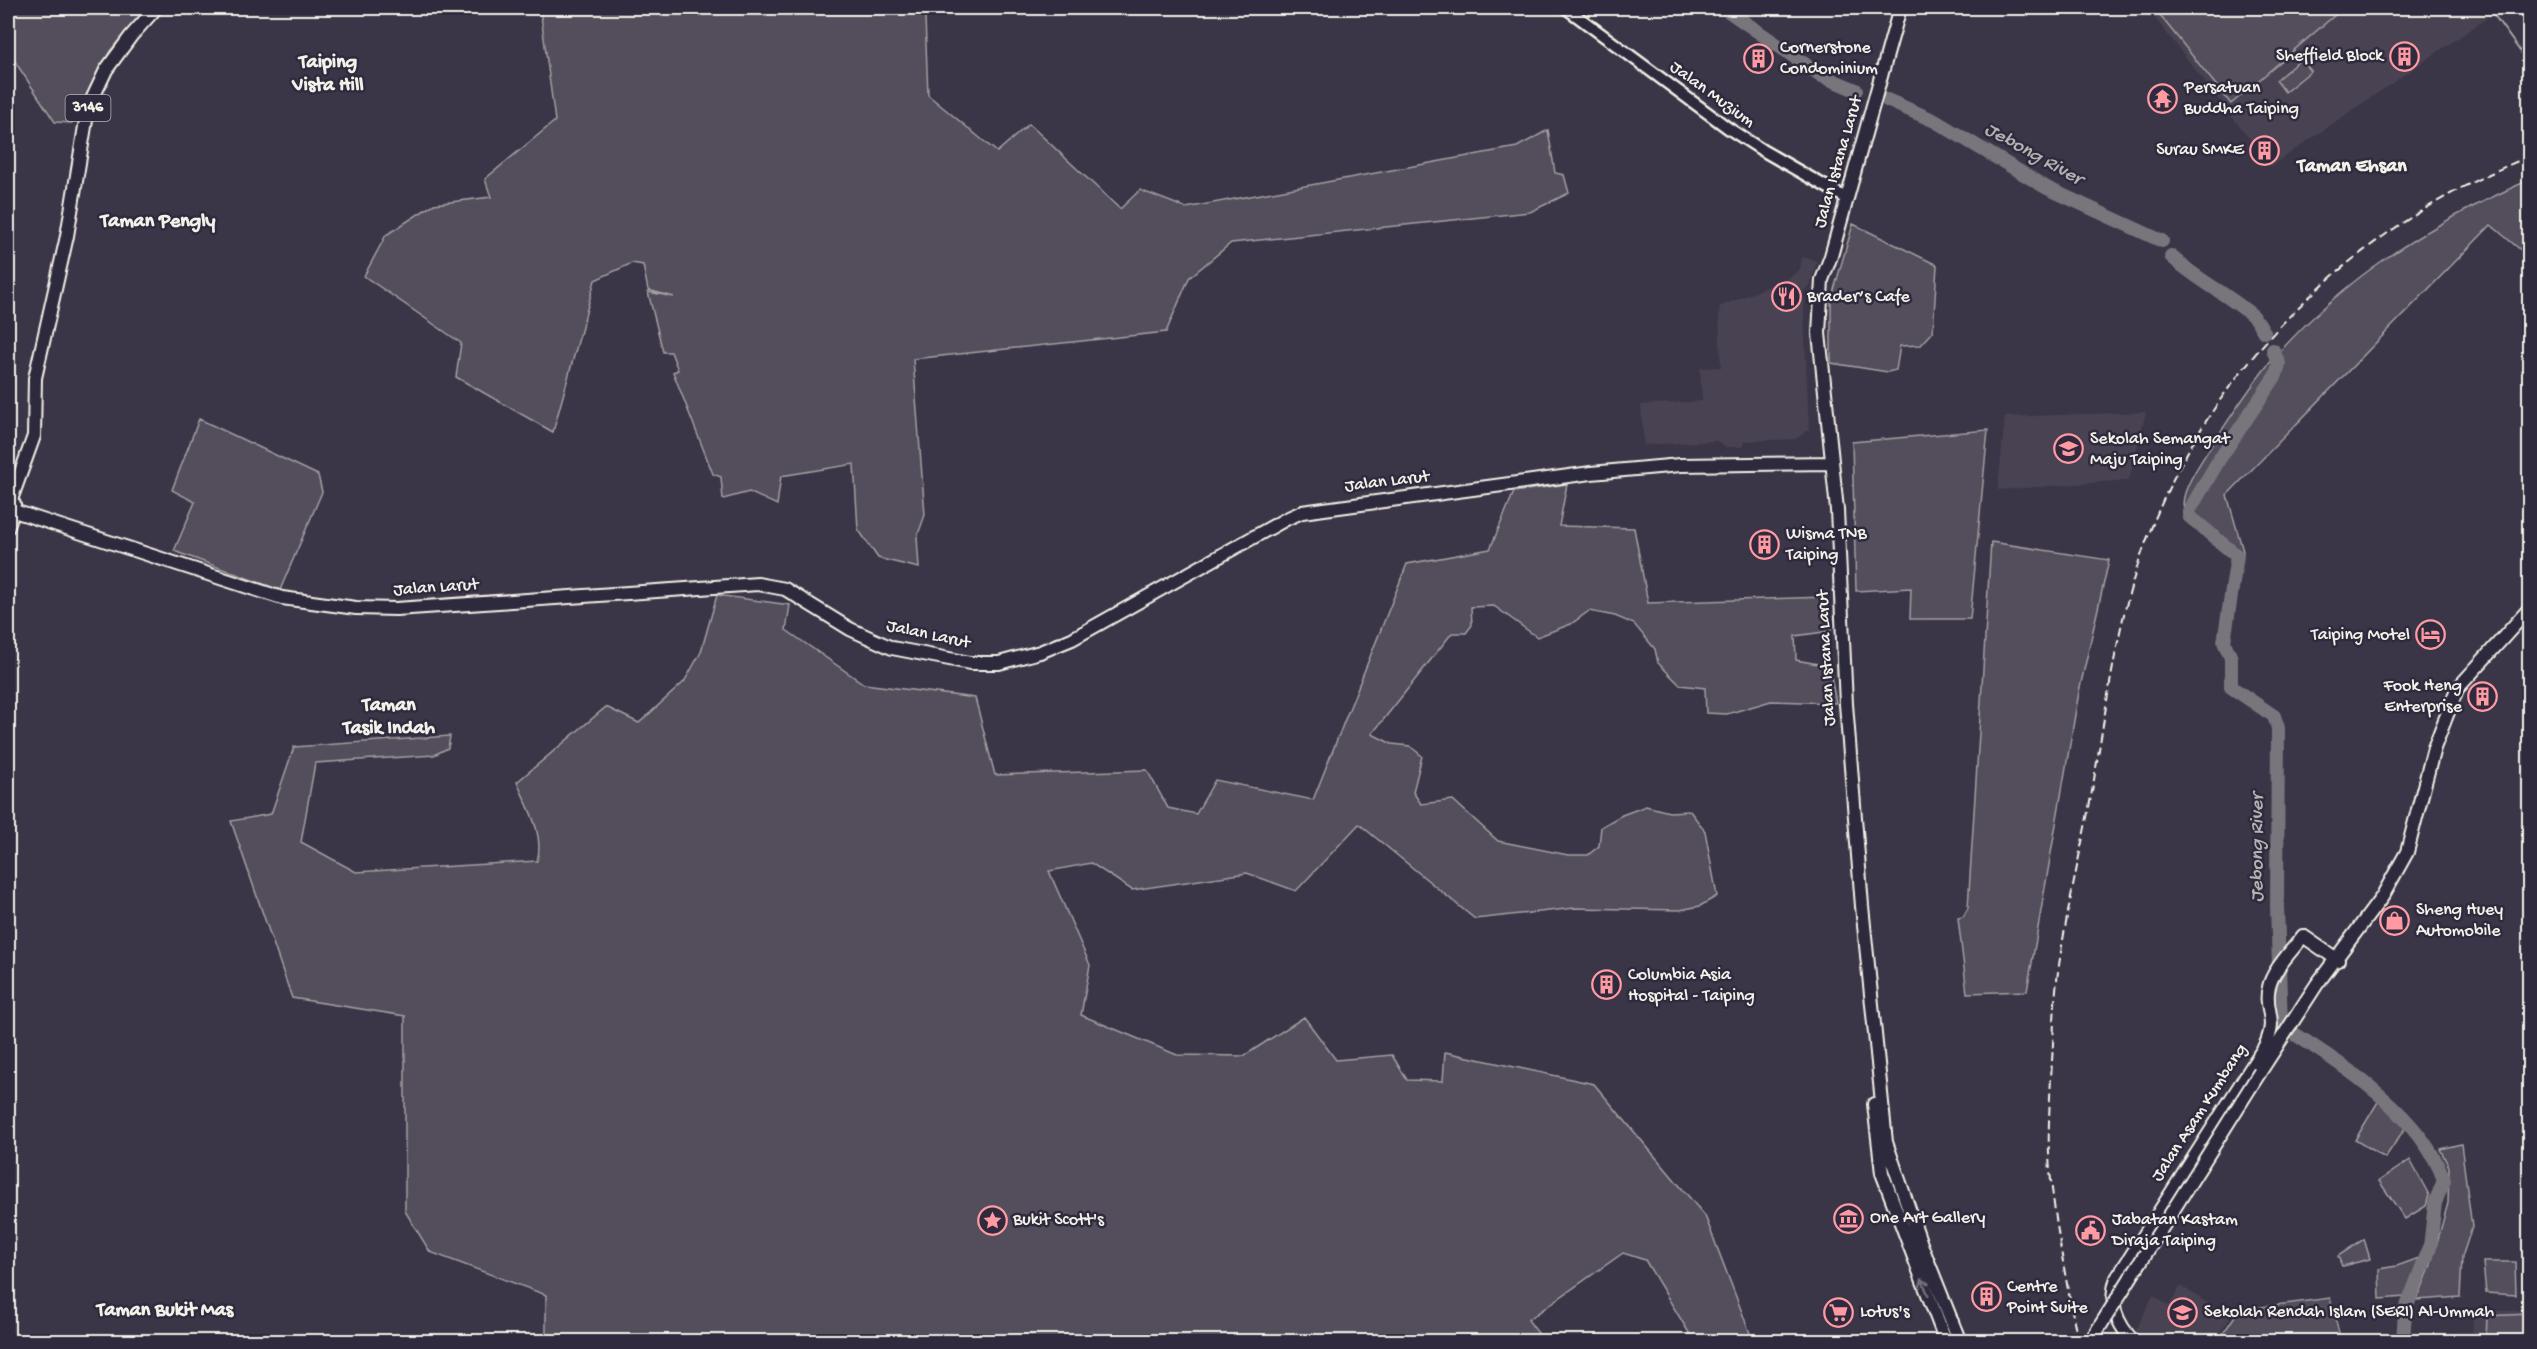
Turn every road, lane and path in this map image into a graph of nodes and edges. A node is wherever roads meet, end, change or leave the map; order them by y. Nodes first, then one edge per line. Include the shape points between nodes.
1 (156, 8) edge
2 (1566, 8) edge
3 (1900, 8) edge
4 (1846, 198) junction
5 (1832, 463) junction
6 (9, 509) edge
7 (8, 526) edge
8 (2529, 608) edge
9 (2338, 960) junction
10 (1871, 1013) junction
11 (2263, 1074) junction
12 (1898, 1177) junction
13 (2131, 1338) edge
14 (1946, 1341) edge
15 (1960, 1341) edge
16 (1966, 1341) edge
17 (2090, 1341) edge
18 (2099, 1341) edge

1 - 6 main road, 3146 via 106,70 88,108 67,236 38,367 41,378 34,455
2 - 4 street, Jalan Muzium via 1728,128
3 - 4 main road, Jalan Istana Larut
4 - 5 main road, Jalan Istana Larut via 1822,280 1820,303 1820,353
5 - 6 main road, Jalan Larut via 1710,464 1624,470 1302,512 1056,647 982,664 892,648 860,635 785,589 758,584 396,609 306,602 236,585
5 - 10 main road, Jalan Istana Larut via 1846,704
6 - 7 main road, 3146
8 - 9 main road, Jalan Asam Kumbang via 2467,674 2454,694 2434,748 2407,852 2382,897
9 - 11 main road, Jalan Asam Kumbang via 2329,968
9 - 13 main road, Jalan Asam Kumbang via 2303,936 2271,980 2268,991 2272,1024 2265,1046 2116,1278 2114,1310
10 - 12 main road, Jalan Istana Larut via 1886,1142
14 -> 10 main road, Jalan Istana Larut via 1882,1173 1874,1110
11 - 17 main road, Jalan Asam Kumbang, bridge
11 - 18 main road, Jalan Asam Kumbang
12 - 15 main road, Jalan Istana Larut
12 - 16 main road, Jalan Istana Larut via 1913,1204

